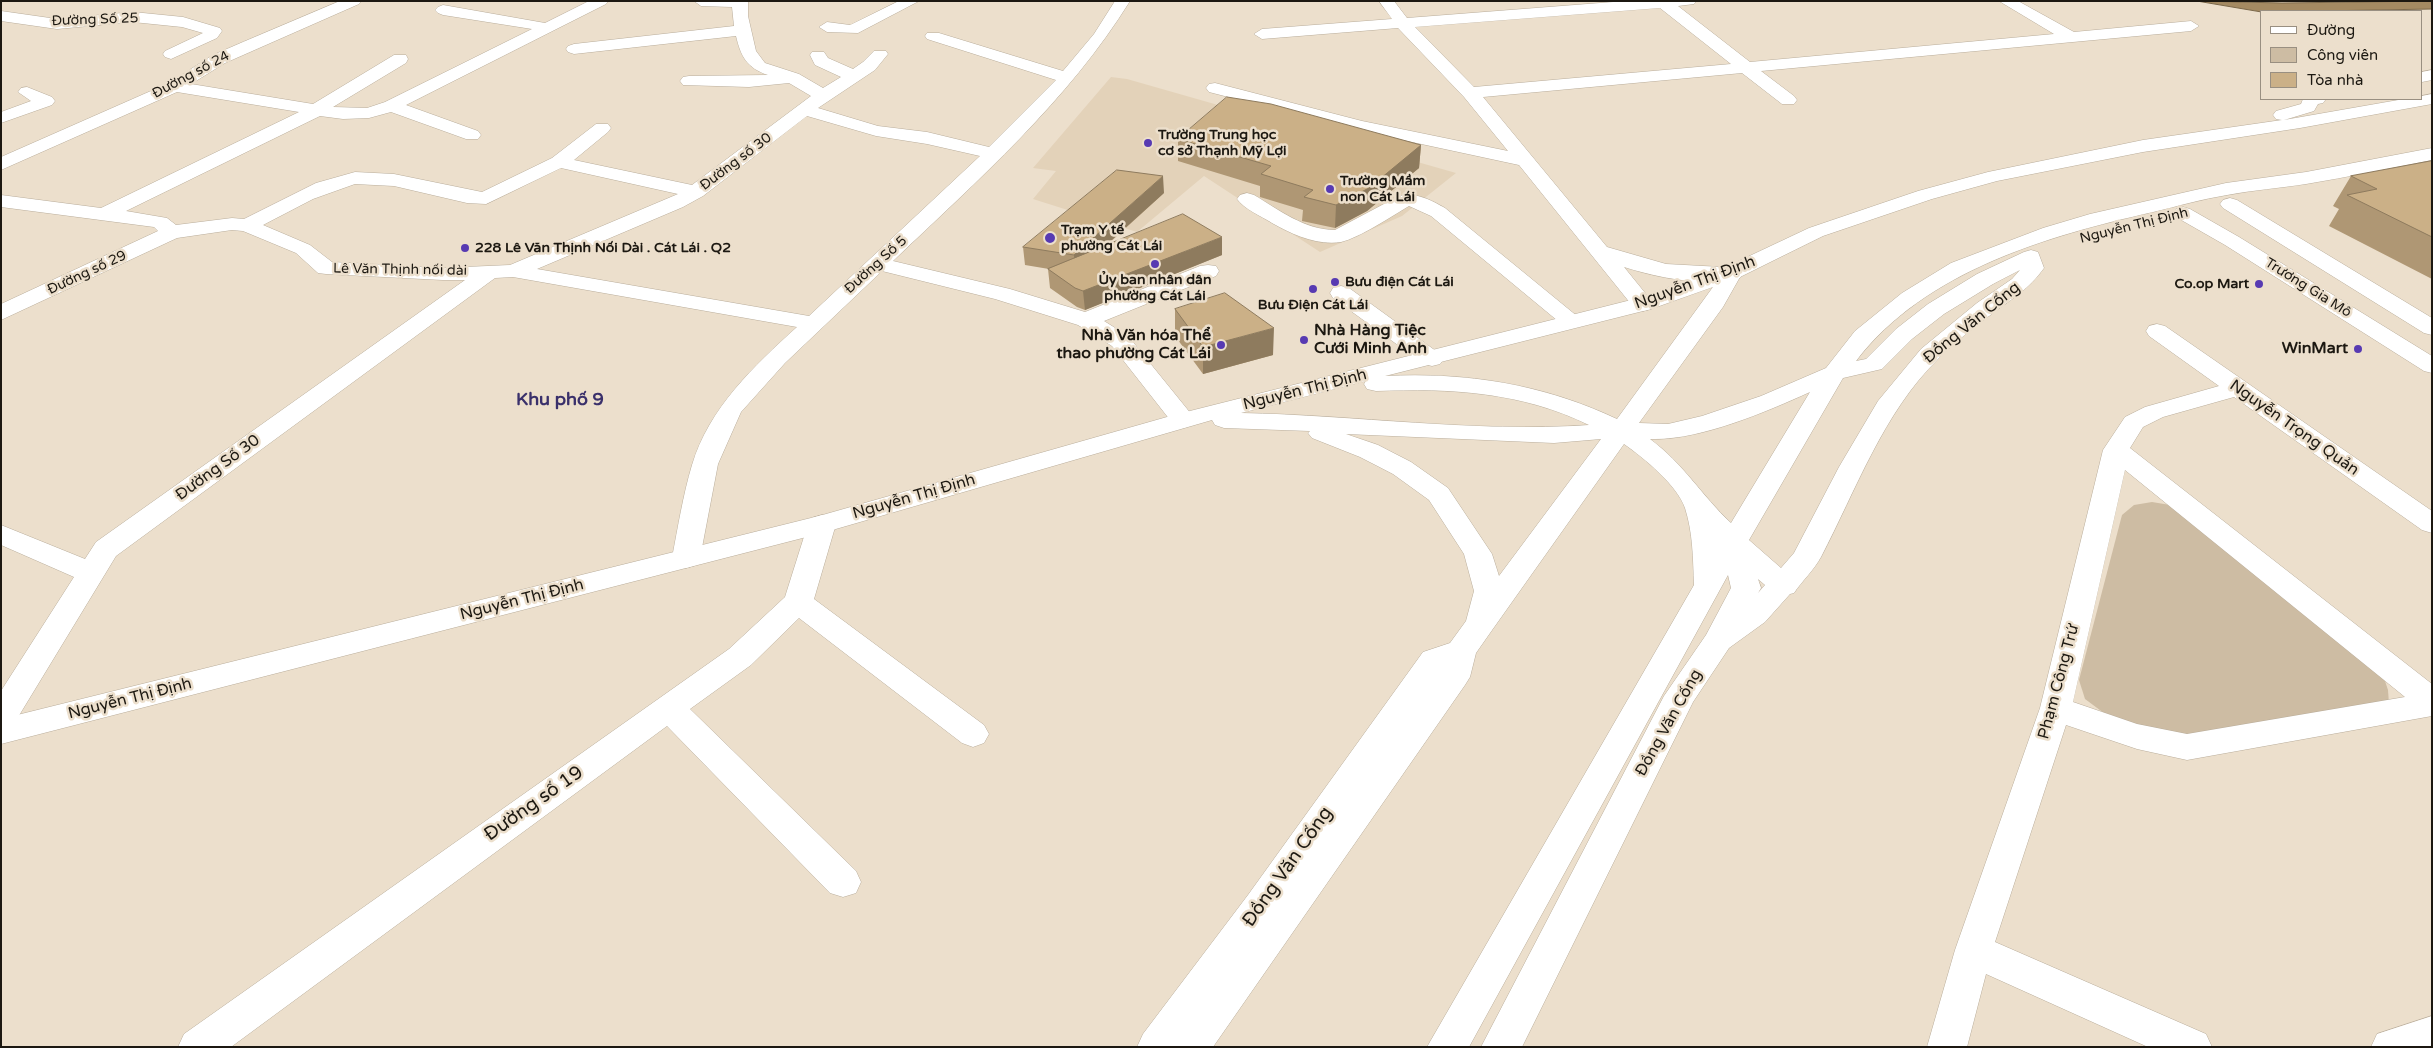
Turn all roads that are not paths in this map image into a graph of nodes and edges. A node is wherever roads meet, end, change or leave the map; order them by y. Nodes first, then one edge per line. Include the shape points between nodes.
1 (19, 1) edge
2 (354, 1) edge
3 (601, 1) edge
4 (701, 1) edge
5 (912, 1) edge
6 (1123, 1) edge
7 (1386, 1) edge
8 (1689, 1) edge
9 (2006, 1) edge
10 (740, 2) edge
11 (1663, 2) edge
12 (163, 4) dead end
13 (1, 10) edge
14 (443, 10) dead end
15 (1, 16) edge
16 (133, 17) junction
17 (1403, 24) junction
18 (2191, 26) dead end
19 (827, 27) dead end
20 (548, 28) junction
21 (743, 30) junction
22 (1262, 34) dead end
23 (933, 36) dead end
24 (2069, 36) junction
25 (574, 49) dead end
26 (818, 54) dead end
27 (880, 54) dead end
28 (400, 59) dead end
29 (215, 61) junction
30 (1749, 68) junction
31 (854, 76) junction
32 (793, 78) junction
33 (1067, 78) junction
34 (689, 81) dead end
35 (175, 86) junction
36 (1215, 88) dead end
37 (1470, 93) junction
38 (822, 96) junction
39 (26, 100) dead end
40 (1788, 100) dead end
41 (2312, 100) edge
42 (2374, 100) edge
43 (2432, 100) edge
44 (390, 106) junction
45 (4, 109) edge
46 (319, 109) junction
47 (805, 110) junction
48 (2432, 112) edge
49 (2282, 115) junction
50 (2300, 123) junction
51 (602, 128) dead end
52 (472, 135) dead end
53 (2432, 138) edge
54 (2370, 148) dead end
55 (993, 154) junction
56 (2333, 154) dead end
57 (2432, 154) edge
58 (1524, 160) junction
59 (2070, 160) junction
60 (2432, 161) edge
61 (559, 162) junction
62 (1, 164) edge
63 (2356, 168) junction
64 (2432, 171) edge
65 (2337, 177) junction
66 (2316, 188) junction
67 (696, 192) junction
68 (2222, 195) junction
69 (1247, 199) dead end
70 (1, 201) edge
71 (2164, 202) junction
72 (2183, 213) junction
73 (104, 215) junction
74 (247, 225) junction
75 (172, 232) junction
76 (1816, 232) junction
77 (2276, 233) junction
78 (2232, 240) junction
79 (2021, 251) junction
80 (1601, 252) junction
81 (878, 264) junction
82 (502, 271) junction
83 (1208, 271) dead end
84 (1732, 273) junction
85 (1341, 293) dead end
86 (1643, 304) junction
87 (1, 313) edge
88 (1086, 320) junction
89 (1572, 321) junction
90 (812, 323) junction
91 (2432, 328) edge
92 (2157, 331) dead end
93 (1432, 359) junction
94 (2432, 366) edge
95 (1834, 373) junction
96 (1330, 384) junction
97 (2238, 388) junction
98 (1183, 420) junction
99 (1277, 421) junction
100 (1620, 430) junction
101 (2116, 450) junction
102 (1698, 505) junction
103 (822, 524) junction
104 (2432, 524) edge
105 (1, 534) edge
106 (1734, 541) junction
107 (686, 558) junction
108 (91, 572) junction
109 (1708, 585) junction
110 (1784, 586) junction
111 (798, 602) junction
112 (1470, 638) junction
113 (1718, 640) junction
114 (1666, 690) junction
115 (2432, 702) edge
116 (2056, 708) junction
117 (670, 709) junction
118 (1, 718) edge
119 (1, 732) edge
120 (973, 734) dead end
121 (843, 882) dead end
122 (1974, 950) junction
123 (2432, 1035) edge
124 (198, 1047) edge
125 (1157, 1047) edge
126 (1190, 1047) edge
127 (1447, 1047) edge
128 (1501, 1047) edge
129 (1947, 1047) edge
130 (2192, 1047) edge
131 (2391, 1047) edge

1 - 13 street
2 - 29 street, Đường số 24
3 - 20 street
4 - 10 street
5 - 19 street via 852,30
6 - 33 street, Đường Số 5 via 1100,37
7 - 17 street
8 - 11 street
9 - 24 street
10 - 21 street
11 - 17 street
11 - 30 street
12 - 16 street
14 - 20 street
15 - 16 street, Đường Số 25 via 57,24
16 - 29 street, Đường Số 25 via 183,22 214,31 172,54
17 - 22 street
17 - 37 street
18 - 24 street
20 - 44 street
21 - 25 street
21 - 32 street via 748,51 760,66
23 - 33 street
24 - 30 street
26 - 31 street via 821,61
27 - 31 street, Đường số 30
28 - 46 street
29 - 35 street, Đường số 24
30 - 37 street
30 - 40 street
31 - 38 street, Đường số 30
32 - 34 street via 749,82
32 - 38 street
33 - 55 street, Đường Số 5
35 - 46 street
35 - 62 street, Đường số 24
36 - 58 street via 1361,126
37 - 58 street
38 - 47 street, Đường số 30
39 - 45 street
41 - 49 street via 2308,107
42 - 49 street, Nguyễn Thị Định
43 - 50 street, Nguyễn Thị Định
44 - 46 street via 369,113 343,114
44 - 52 street
46 - 73 street
47 - 55 street via 876,131 927,138
47 - 67 street, Đường số 30
48 - 59 street, Nguyễn Thị Định via 2277,142
49 - 50 street
49 - 76 street, Nguyễn Thị Định via 2067,148 1964,172 1898,189 1846,208
50 - 59 street, Nguyễn Thị Định
51 - 61 street
53 - 54 street
55 - 81 street, Đường Số 5
56 - 68 street, Nguyễn Thị Định via 2263,172
57 - 63 street, Nguyễn Thị Định
58 - 80 street
59 - 76 street, Nguyễn Thị Định via 1924,195
60 - 65 street, Nguyễn Thị Định
61 - 67 street
61 - 74 street via 486,198 367,177 342,182 308,194
63 - 65 street
63 - 68 street, Nguyễn Thị Định
64 - 66 street
65 - 66 street, Nguyễn Thị Định
66 - 68 street, Nguyễn Thị Định
67 - 82 street, Đường số 30 via 676,203
68 - 71 street, Nguyễn Thị Định
68 - 72 street, Nguyễn Thị Định
68 - 77 street, Trương Gia Mô
69 - 89 street via 1296,228 1330,237 1339,236 1406,200 1420,202 1438,212
70 - 73 street
71 - 72 street, Trương Gia Mô
71 - 79 street, Nguyễn Thị Định via 2071,225
72 - 78 street, Trương Gia Mô
72 - 79 street, Nguyễn Thị Định
73 - 75 street via 160,222
74 - 75 street, Lê Văn Thịnh nối dài
74 - 82 street, Lê Văn Thịnh nối dài via 303,249 326,268 443,274
75 - 87 street, Đường số 29
76 - 84 street, Nguyễn Thị Định
77 - 78 street
77 - 91 street, Trương Gia Mô
78 - 94 street, Trương Gia Mô
79 - 95 street, Nguyễn Thị Định via 1985,279 1936,309 1904,334 1874,364
79 - 110 street, Đồng Văn Cống via 2033,268 2020,284 1929,354 1887,406 1806,558
80 - 84 street via 1639,266 1678,274
80 - 86 street
81 - 88 street via 1002,294
81 - 90 street, Đường Số 5
82 - 90 street, Lê Văn Thịnh nối dài
82 - 108 street, Đường Số 30 via 106,549
83 - 88 street
84 - 86 street, Nguyễn Thị Định
84 - 100 street, Đồng Văn Cống via 1715,302
85 - 93 street
86 - 89 street, Nguyễn Thị Định
88 - 98 street via 1120,341
89 - 93 street, Nguyễn Thị Định
90 - 107 street, Đường Số 5 via 730,410 705,464
92 - 97 street, Nguyễn Trọng Quản
93 - 96 street, Nguyễn Thị Định
95 - 100 street, Nguyễn Thị Định via 1770,401 1711,421 1668,432
95 - 106 street, Đồng Văn Cống
96 - 98 street, Nguyễn Thị Định
96 - 100 street via 1447,382 1489,387 1543,397 1584,411
97 - 101 street, Phạm Công Trứ via 2154,412 2134,422
97 - 104 street, Nguyễn Trọng Quản
98 - 99 street
98 - 103 street, Nguyễn Thị Định
99 - 100 street, Nguyễn Thị Định via 1554,435
99 - 112 street via 1369,451 1402,468 1439,494 1478,554 1488,591
100 - 102 street via 1657,456 1681,480
100 - 112 street, Đồng Văn Cống
101 - 115 street
101 - 116 street, Phạm Công Trứ
102 - 106 street
102 - 109 street via 1707,546
103 - 107 street, Nguyễn Thị Định
103 - 111 street, Đường số 19
105 - 108 street
106 - 109 street, Đồng Văn Cống
106 - 110 street
106 - 113 street via 1746,588
107 - 119 street, Nguyễn Thị Định
108 - 118 street, Đường Số 30
109 - 114 street, Đồng Văn Cống
110 - 113 street, Đồng Văn Cống via 1755,615
111 - 117 street, Đường số 19 via 740,657
111 - 120 street
112 - 125 street, Đồng Văn Cống via 1434,660 1261,906
112 - 126 street, Đồng Văn Cống via 1454,677
113 - 114 street, Đồng Văn Cống
114 - 127 street, Đồng Văn Cống
114 - 128 street, Đồng Văn Cống
115 - 116 street via 2187,747 2142,738
116 - 122 street, Phạm Công Trứ
117 - 121 street
117 - 124 street, Đường số 19 via 408,893
122 - 129 street, Phạm Công Trứ
122 - 130 street
123 - 131 street

